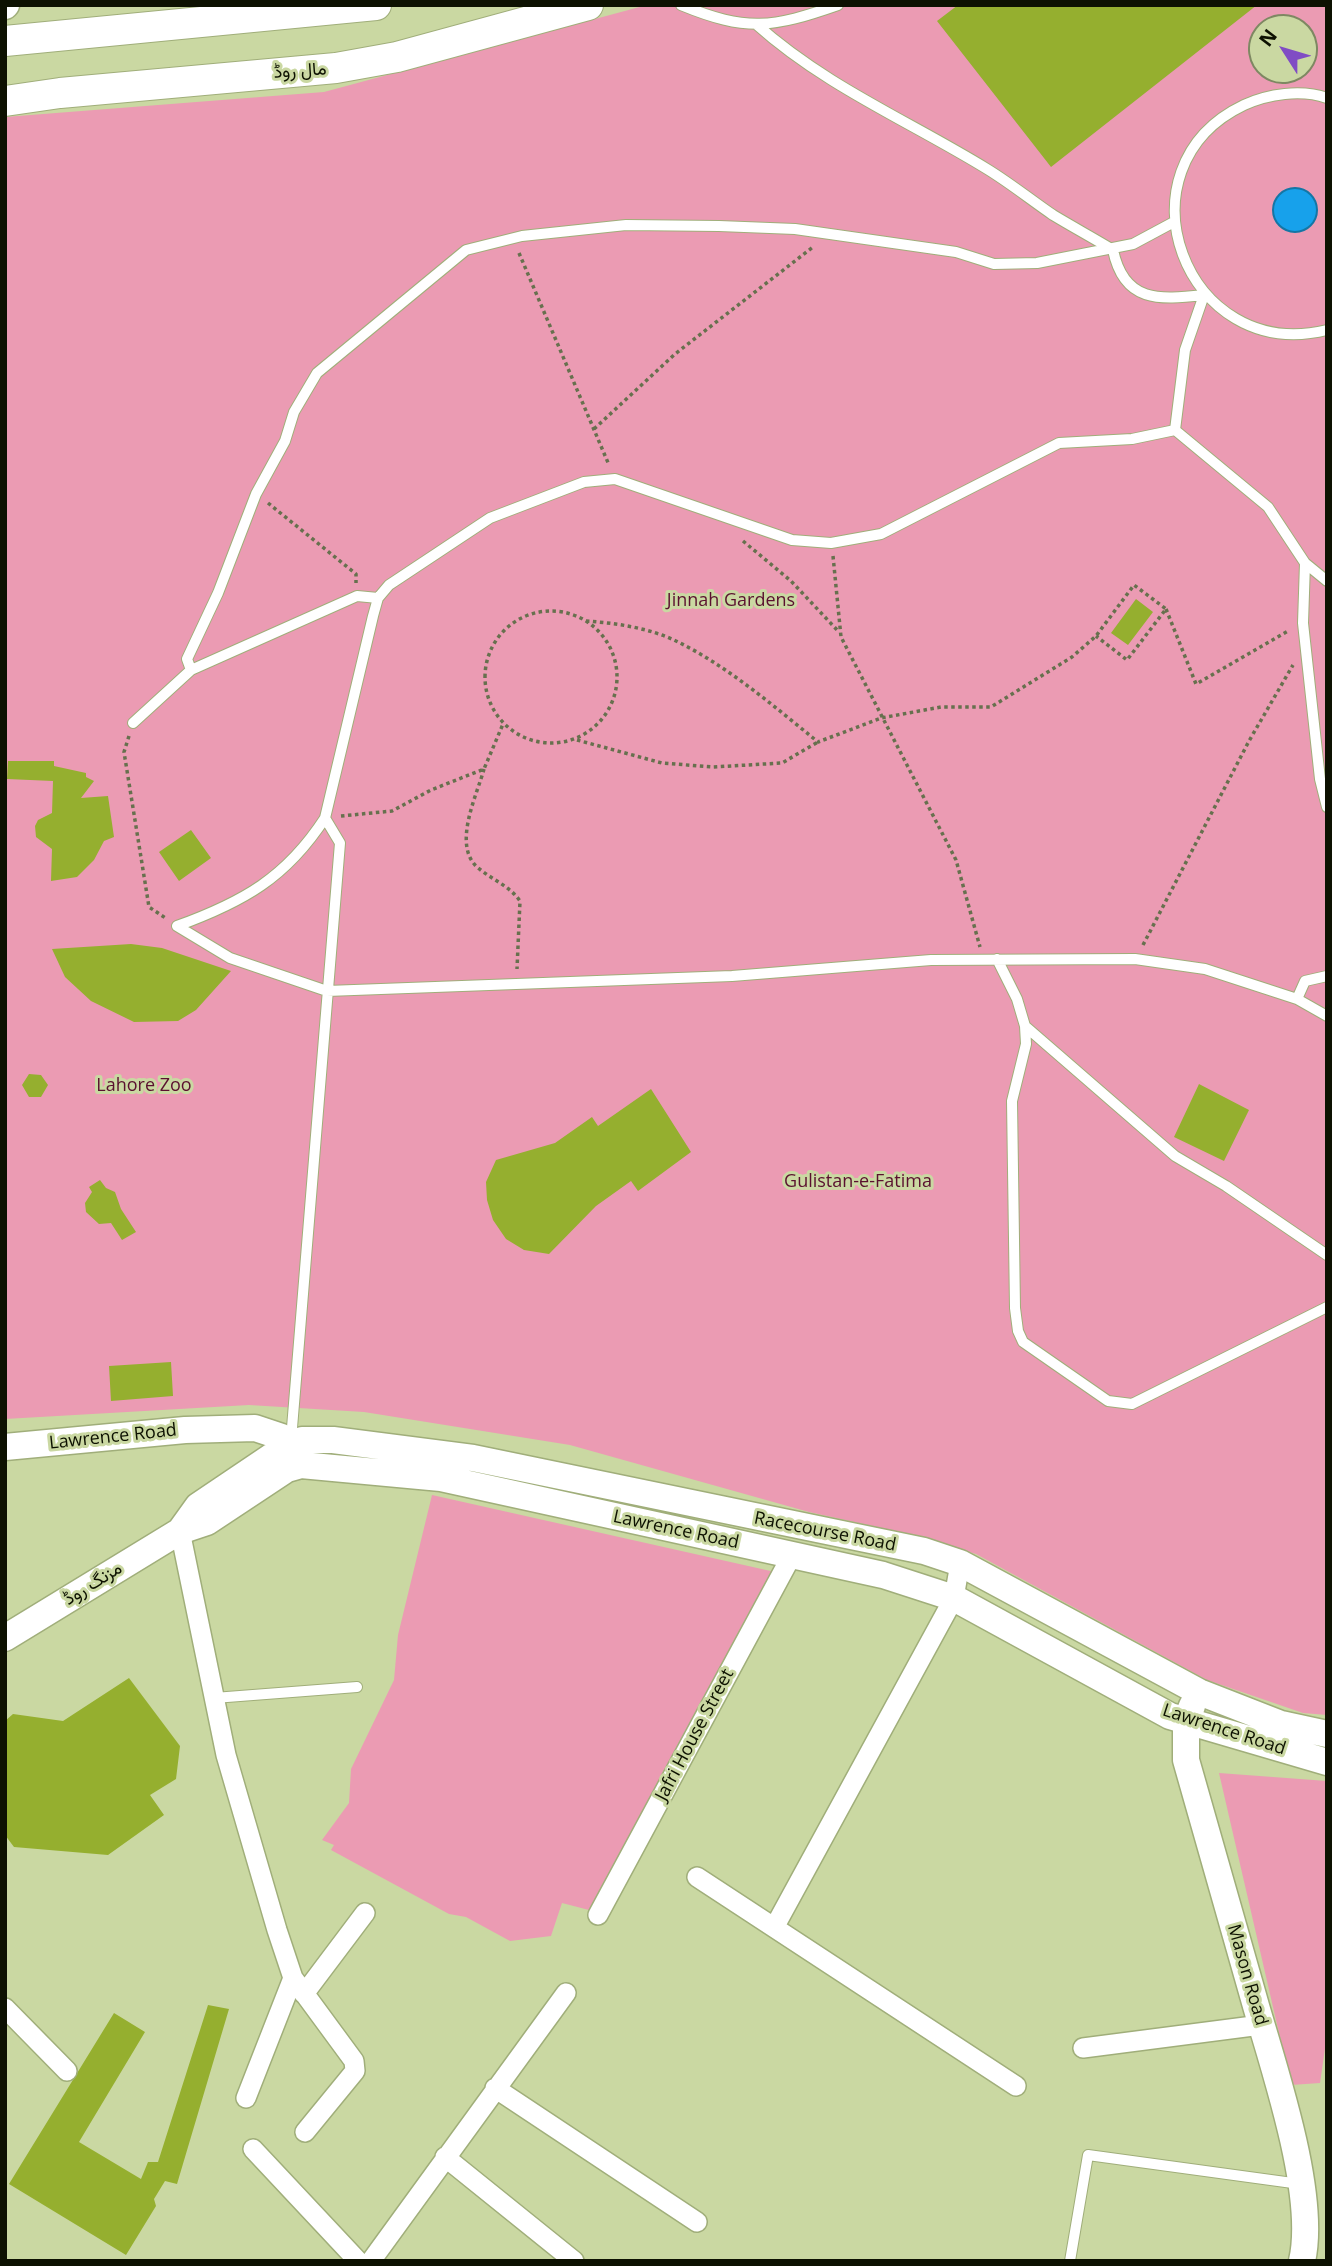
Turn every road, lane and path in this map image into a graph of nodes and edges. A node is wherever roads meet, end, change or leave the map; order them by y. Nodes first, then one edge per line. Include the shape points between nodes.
1 (376, 5) edge
2 (588, 5) edge
3 (681, 5) edge
4 (838, 5) edge
5 (250, 12) edge
6 (756, 24) junction
7 (5, 41) edge
8 (1327, 98) edge
9 (5, 101) edge
10 (1174, 222) junction
11 (828, 234) junction
12 (513, 238) junction
13 (1113, 250) junction
14 (1205, 295) junction
15 (1327, 330) edge
16 (594, 429) junction
17 (1175, 430) junction
18 (615, 480) junction
19 (256, 494) junction
20 (737, 537) dead end
21 (831, 543) junction
22 (1305, 563) junction
23 (1327, 581) edge
24 (357, 596) junction
25 (378, 598) junction
26 (1166, 609) junction
27 (586, 621) junction
28 (1303, 623) junction
29 (840, 633) junction
30 (1096, 636) junction
31 (1305, 643) junction
32 (191, 670) junction
33 (881, 718) junction
34 (133, 723) joint
35 (503, 724) junction
36 (576, 739) junction
37 (818, 742) junction
38 (484, 769) junction
39 (1327, 807) edge
40 (325, 818) junction
41 (177, 926) junction
42 (983, 959) junction
43 (997, 959) junction
44 (1135, 959) junction
45 (1327, 976) edge
46 (517, 984) junction
47 (327, 990) junction
48 (1297, 999) junction
49 (1327, 1016) edge
50 (1025, 1026) junction
51 (1327, 1255) edge
52 (1327, 1307) edge
53 (231, 1429) junction
54 (5, 1447) edge
55 (295, 1454) junction
56 (252, 1468) junction
57 (180, 1531) junction
58 (792, 1555) junction
59 (960, 1563) junction
60 (954, 1598) junction
61 (5, 1638) edge
62 (357, 1687) dead end
63 (1199, 1692) junction
64 (214, 1698) junction
65 (1186, 1721) junction
66 (1327, 1734) edge
67 (1327, 1762) edge
68 (697, 1877) dead end
69 (365, 1913) dead end
70 (598, 1915) dead end
71 (775, 1926) junction
72 (299, 1986) junction
73 (566, 1993) dead end
74 (5, 2008) edge
75 (1261, 2025) junction
76 (1083, 2048) dead end
77 (67, 2071) dead end
78 (1016, 2086) dead end
79 (495, 2088) junction
80 (246, 2098) dead end
81 (305, 2132) dead end
82 (253, 2149) dead end
83 (445, 2157) junction
84 (1301, 2185) junction
85 (697, 2222) dead end
86 (378, 2258) edge
87 (358, 2261) edge
88 (574, 2261) edge
89 (1070, 2261) edge
90 (1302, 2261) edge

1 - 5 main road
2 - 9 main road, مال روڈ via 397,57 336,68
3 - 6 lane via 721,22
4 - 6 lane via 792,21
5 - 7 main road
6 - 13 lane via 849,93 988,169
8 - 10 lane via 1290,93 1258,99 1229,112 1205,133 1187,160 1176,190
10 - 13 lane
10 - 14 lane via 1183,261
11 - 12 lane via 795,229 626,225
11 - 13 lane via 956,252 994,264 1037,263
11 - 16 path via 675,354
12 - 16 path
12 - 19 lane via 466,250 317,373
13 - 14 lane via 1118,271 1132,289 1162,300
14 - 15 lane via 1239,322 1270,331
14 - 17 lane via 1185,349
16 - 18 path
17 - 21 lane via 1132,439 1059,443 881,534
17 - 22 lane via 1268,507
18 - 21 lane via 792,540
18 - 25 lane via 584,482 490,518 389,585
19 - 24 path via 356,574
19 - 32 lane via 187,659
20 - 29 path via 791,581
21 - 29 path
22 - 23 lane
22 - 28 lane
24 - 25 lane
24 - 32 lane
25 - 40 lane
26 - 28 path via 1196,684
26 - 30 path via 1127,660
26 - 30 path via 1134,585
27 - 35 path via 552,610 527,615 505,629 490,651 484,676 489,702
27 - 36 path via 600,630 614,652 618,678 613,704 598,725
27 - 37 path via 618,623 675,641 758,694
28 - 31 lane
29 - 33 path
30 - 33 path via 1072,657 991,707 941,707
31 - 39 lane
31 - 44 path
32 - 34 lane
33 - 37 path
33 - 42 path via 956,860
34 - 41 path via 124,752 149,907
35 - 36 path via 524,739 550,744
35 - 38 path
36 - 37 path via 662,763 713,767 782,763
38 - 40 path via 392,811
38 - 46 path via 467,846 474,864 520,901
40 - 41 lane via 291,864 221,910
40 - 47 lane via 340,843
41 - 47 lane via 230,958
42 - 43 lane
42 - 46 lane via 732,976
43 - 44 lane
43 - 50 lane
44 - 48 lane via 1205,969
45 - 48 lane via 1305,981
46 - 47 lane
47 - 55 lane
48 - 49 lane
50 - 51 lane via 1175,1156
50 - 52 lane via 1026,1045 1012,1101 1013,1212 1016,1319 1030,1349 1108,1401 1132,1404
53 - 54 main road, Lawrence Road
53 - 55 main road, Lawrence Road via 271,1431
53 - 56 main road via 247,1440
55 - 56 main road, مزنگ روڈ
55 - 57 main road, مزنگ روڈ via 287,1469 207,1522
55 - 58 main road, Lawrence Road via 441,1478
55 - 59 main road, Racecourse Road via 302,1440 332,1440 473,1458 924,1551
56 - 57 main road, مزنگ روڈ via 198,1506
57 - 61 main road, مزنگ روڈ
57 - 64 street
58 - 60 main road, Lawrence Road via 883,1575
58 - 70 street, Jafri House Street
59 - 60 street
59 - 63 main road, Racecourse Road
60 - 65 main road, Lawrence Road
60 - 71 street
62 - 64 lane
63 - 65 main road, Mason Road
63 - 66 main road, Racecourse Road via 1281,1724
64 - 72 street via 226,1755
65 - 67 main road, Lawrence Road
65 - 75 main road, Mason Road via 1186,1760
68 - 71 street
69 - 72 street
71 - 78 street
72 - 80 street
72 - 81 street via 354,2061 355,2070
73 - 79 street
74 - 77 street
75 - 76 street
75 - 84 main road, Mason Road
79 - 83 street
79 - 85 street
82 - 87 street
83 - 86 street
83 - 88 street
84 - 89 lane via 1088,2155
84 - 90 main road, Mason Road

